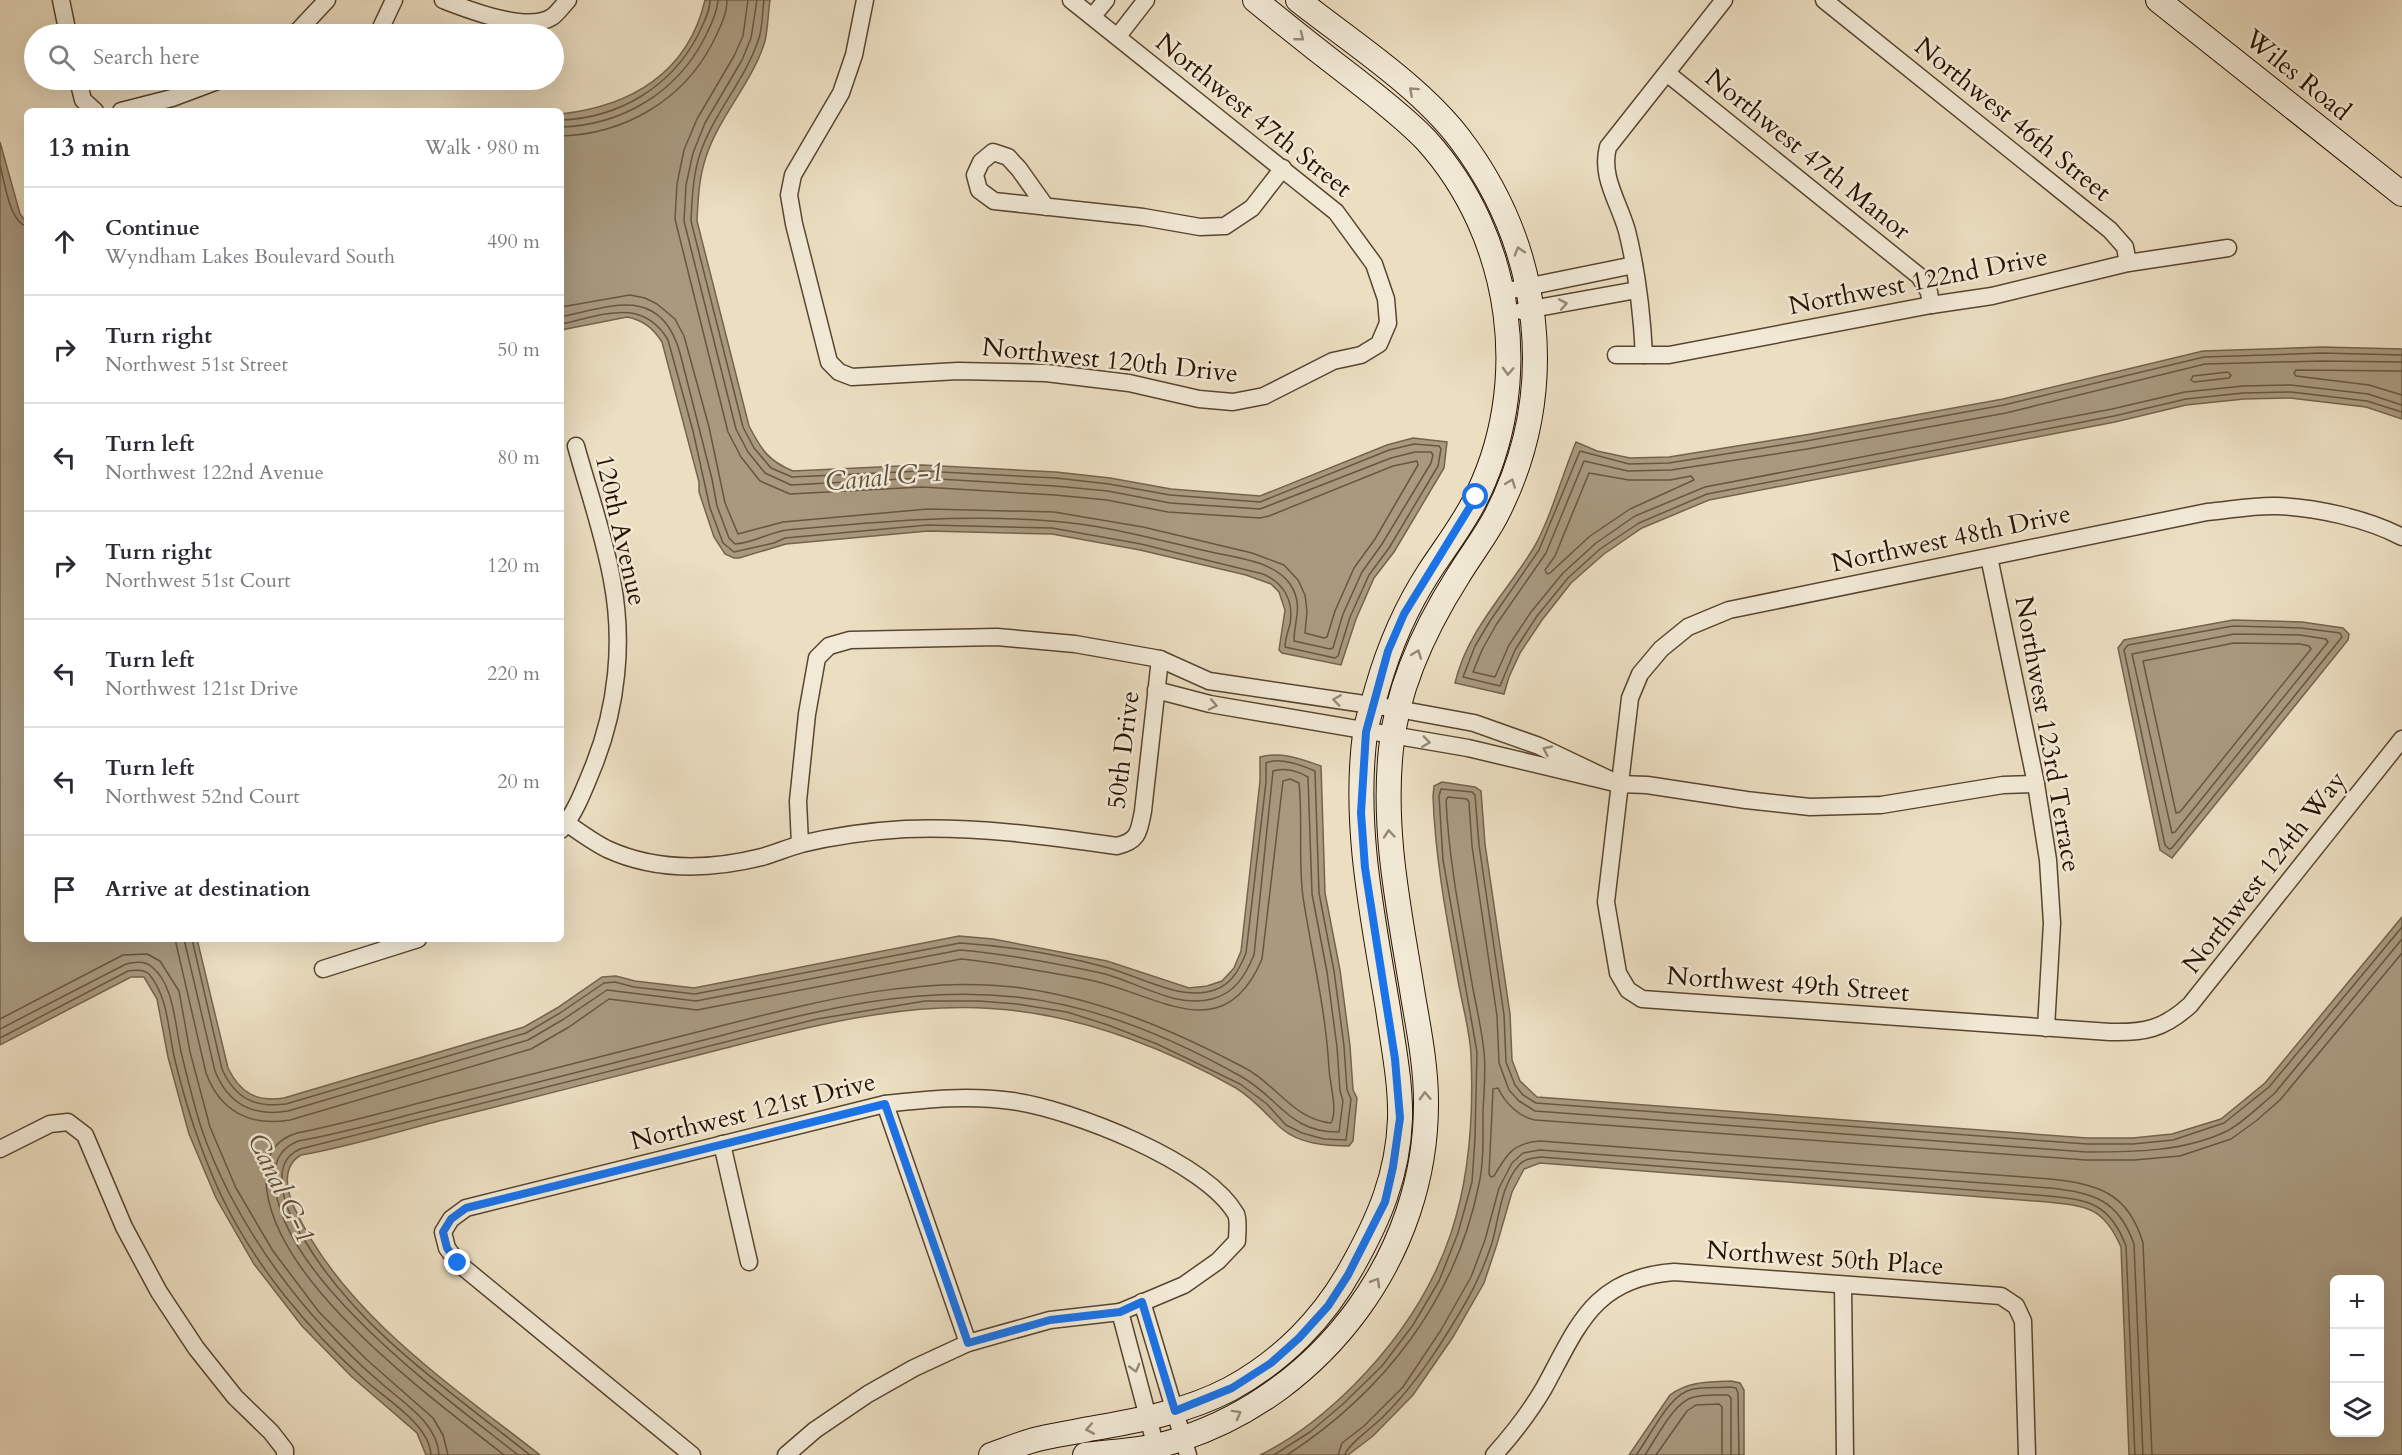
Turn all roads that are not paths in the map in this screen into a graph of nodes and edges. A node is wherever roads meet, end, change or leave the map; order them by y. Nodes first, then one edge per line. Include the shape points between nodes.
1 (60, 0) edge
2 (327, 0) edge
3 (394, 0) edge
4 (443, 0) edge
5 (568, 0) edge
6 (865, 0) edge
7 (1071, 0) edge
8 (1106, 0) edge
9 (1146, 0) edge
10 (1255, 0) edge
11 (1298, 0) edge
12 (1724, 0) edge
13 (1824, 0) edge
14 (2158, 0) edge
15 (1093, 16) junction
16 (66, 24) edge
17 (304, 24) edge
18 (383, 24) edge
19 (1118, 36) junction
20 (1668, 74) junction
21 (80, 90) edge
22 (195, 90) edge
23 (91, 108) edge
24 (134, 108) edge
25 (1283, 168) junction
26 (2402, 194) edge
27 (1046, 207) dead end
28 (2228, 248) dead end
29 (2128, 263) junction
30 (1634, 265) junction
31 (1637, 290) junction
32 (1531, 298) junction
33 (1504, 302) junction
34 (1931, 305) junction
35 (1388, 323) joint
36 (1616, 355) dead end
37 (1644, 356) junction
38 (576, 446) dead end
39 (2402, 537) edge
40 (1989, 557) junction
41 (1160, 659) junction
42 (1156, 690) junction
43 (1372, 705) junction
44 (1398, 709) junction
45 (1366, 732) junction
46 (1392, 737) junction
47 (2402, 739) edge
48 (1618, 784) junction
49 (2036, 784) junction
50 (564, 822) edge
51 (564, 825) edge
52 (800, 844) junction
53 (408, 942) edge
54 (323, 969) dead end
55 (2046, 1028) junction
56 (2157, 1028) joint
57 (885, 1104) junction
58 (722, 1144) junction
59 (0, 1149) edge
60 (749, 1262) dead end
61 (1843, 1286) junction
62 (1142, 1302) junction
63 (1120, 1312) junction
64 (968, 1343) junction
65 (1175, 1411) junction
66 (1148, 1419) junction
67 (1186, 1447) edge
68 (1157, 1451) edge
69 (285, 1455) edge
70 (692, 1455) edge
71 (786, 1455) edge
72 (991, 1455) edge
73 (1085, 1455) edge
74 (1494, 1455) edge
75 (1845, 1455) edge
76 (2026, 1455) edge

1 - 16 street
2 - 17 street
3 - 18 street
4 - 5 street via 506,20 536,22 552,17
6 - 35 street, Northwest 120th Drive via 854,56 841,93 793,175 789,195 829,362 839,372 852,377 958,371 1046,373 1233,402 1264,396 1333,361 1361,355 1378,344
7 - 15 street, Northwest 47th Street
8 - 15 street
9 - 19 street
10 -> 33 street via 1425,139 1467,197 1492,255
32 -> 11 street via 1516,242 1489,184 1459,137 1411,89
12 - 20 street
13 - 29 street, Northwest 46th Street via 2110,230 2125,247
14 - 26 street, Wiles Road
15 - 19 street, Northwest 47th Street
19 - 25 street, Northwest 47th Street
20 - 30 street via 1608,147 1605,160
20 - 34 street, Northwest 47th Manor via 1919,276 1929,292
21 - 23 street
22 - 24 street
25 - 27 street via 1252,208 1226,226 1200,227
25 - 35 street, Northwest 47th Street via 1336,212 1374,264 1386,299
28 - 29 street, Northwest 122nd Drive
29 - 34 street, Northwest 122nd Drive via 1992,296
30 - 31 street
30 - 32 street
32 -> 31 street
31 - 37 street
32 - 33 street
32 - 33 street
44 -> 32 street via 1430,623 1491,524 1519,459 1534,398
33 -> 43 street via 1509,350 1507,390 1502,424 1486,475 1463,521 1404,614
34 - 37 street, Northwest 122nd Drive via 1669,355
36 - 37 street, Northwest 122nd Drive
38 - 50 street, 120th Avenue via 612,580 618,665 603,743 586,785
39 - 40 street, Northwest 48th Drive via 2333,513 2276,506 2207,512
40 - 48 street, Northwest 48th Drive via 1729,610 1688,627 1661,649 1640,674 1630,698
40 - 49 street, Northwest 123rd Terrace
41 - 42 street, 50th Drive
43 -> 41 street via 1209,681
41 - 52 street via 1075,644 997,637 850,640 829,646 817,658 807,714 798,801
42 -> 45 street via 1209,704
42 - 52 street, 50th Drive via 1143,811 1138,835 1129,844 1117,846 995,831 905,829
43 - 44 street
43 - 45 street
44 - 46 street
48 -> 44 street via 1539,746 1474,723
45 - 46 street
45 - 65 street via 1361,813 1365,868 1395,1059 1400,1118 1385,1202 1348,1275 1328,1306 1299,1338 1271,1363 1232,1388
46 -> 48 street via 1468,748
67 -> 46 street via 1291,1381 1328,1347 1376,1284 1401,1232 1416,1186 1424,1148 1426,1102 1423,1057 1391,858 1388,782
47 - 56 street, Northwest 124th Way via 2190,1005
48 - 49 street via 1810,807 1881,805 2002,785
48 - 55 street, Northwest 49th Street via 1606,902 1618,974 1628,990 1642,999
49 - 55 street, Northwest 123rd Terrace via 2048,860 2052,923
51 - 52 street via 606,848 642,861 681,868 719,866
53 - 54 street
55 - 56 street, Northwest 49th Street via 2137,1032
57 - 58 street, Northwest 121st Drive
57 - 62 street, Northwest 121st Drive via 952,1097 1014,1101 1067,1115 1127,1137 1175,1161 1220,1194 1237,1216 1237,1241 1218,1261 1184,1285
57 - 64 street
58 - 60 street
58 - 70 street, Northwest 121st Drive via 466,1208 451,1219 443,1232 447,1248 458,1263
59 - 69 street via 50,1124 68,1122 85,1135 124,1227 159,1292 196,1348 271,1432
61 - 74 street, Northwest 50th Place via 1674,1272 1628,1281 1605,1295 1585,1315 1542,1390
61 - 75 street
61 - 76 street, Northwest 50th Place via 2001,1296 2016,1306 2023,1321
62 - 63 street
62 - 65 street
63 - 64 street via 1050,1320
63 -> 66 street
64 - 71 street via 868,1394
65 - 66 street
65 - 67 street
66 - 68 street
66 -> 72 street via 1036,1439
67 - 68 street
68 - 73 street

